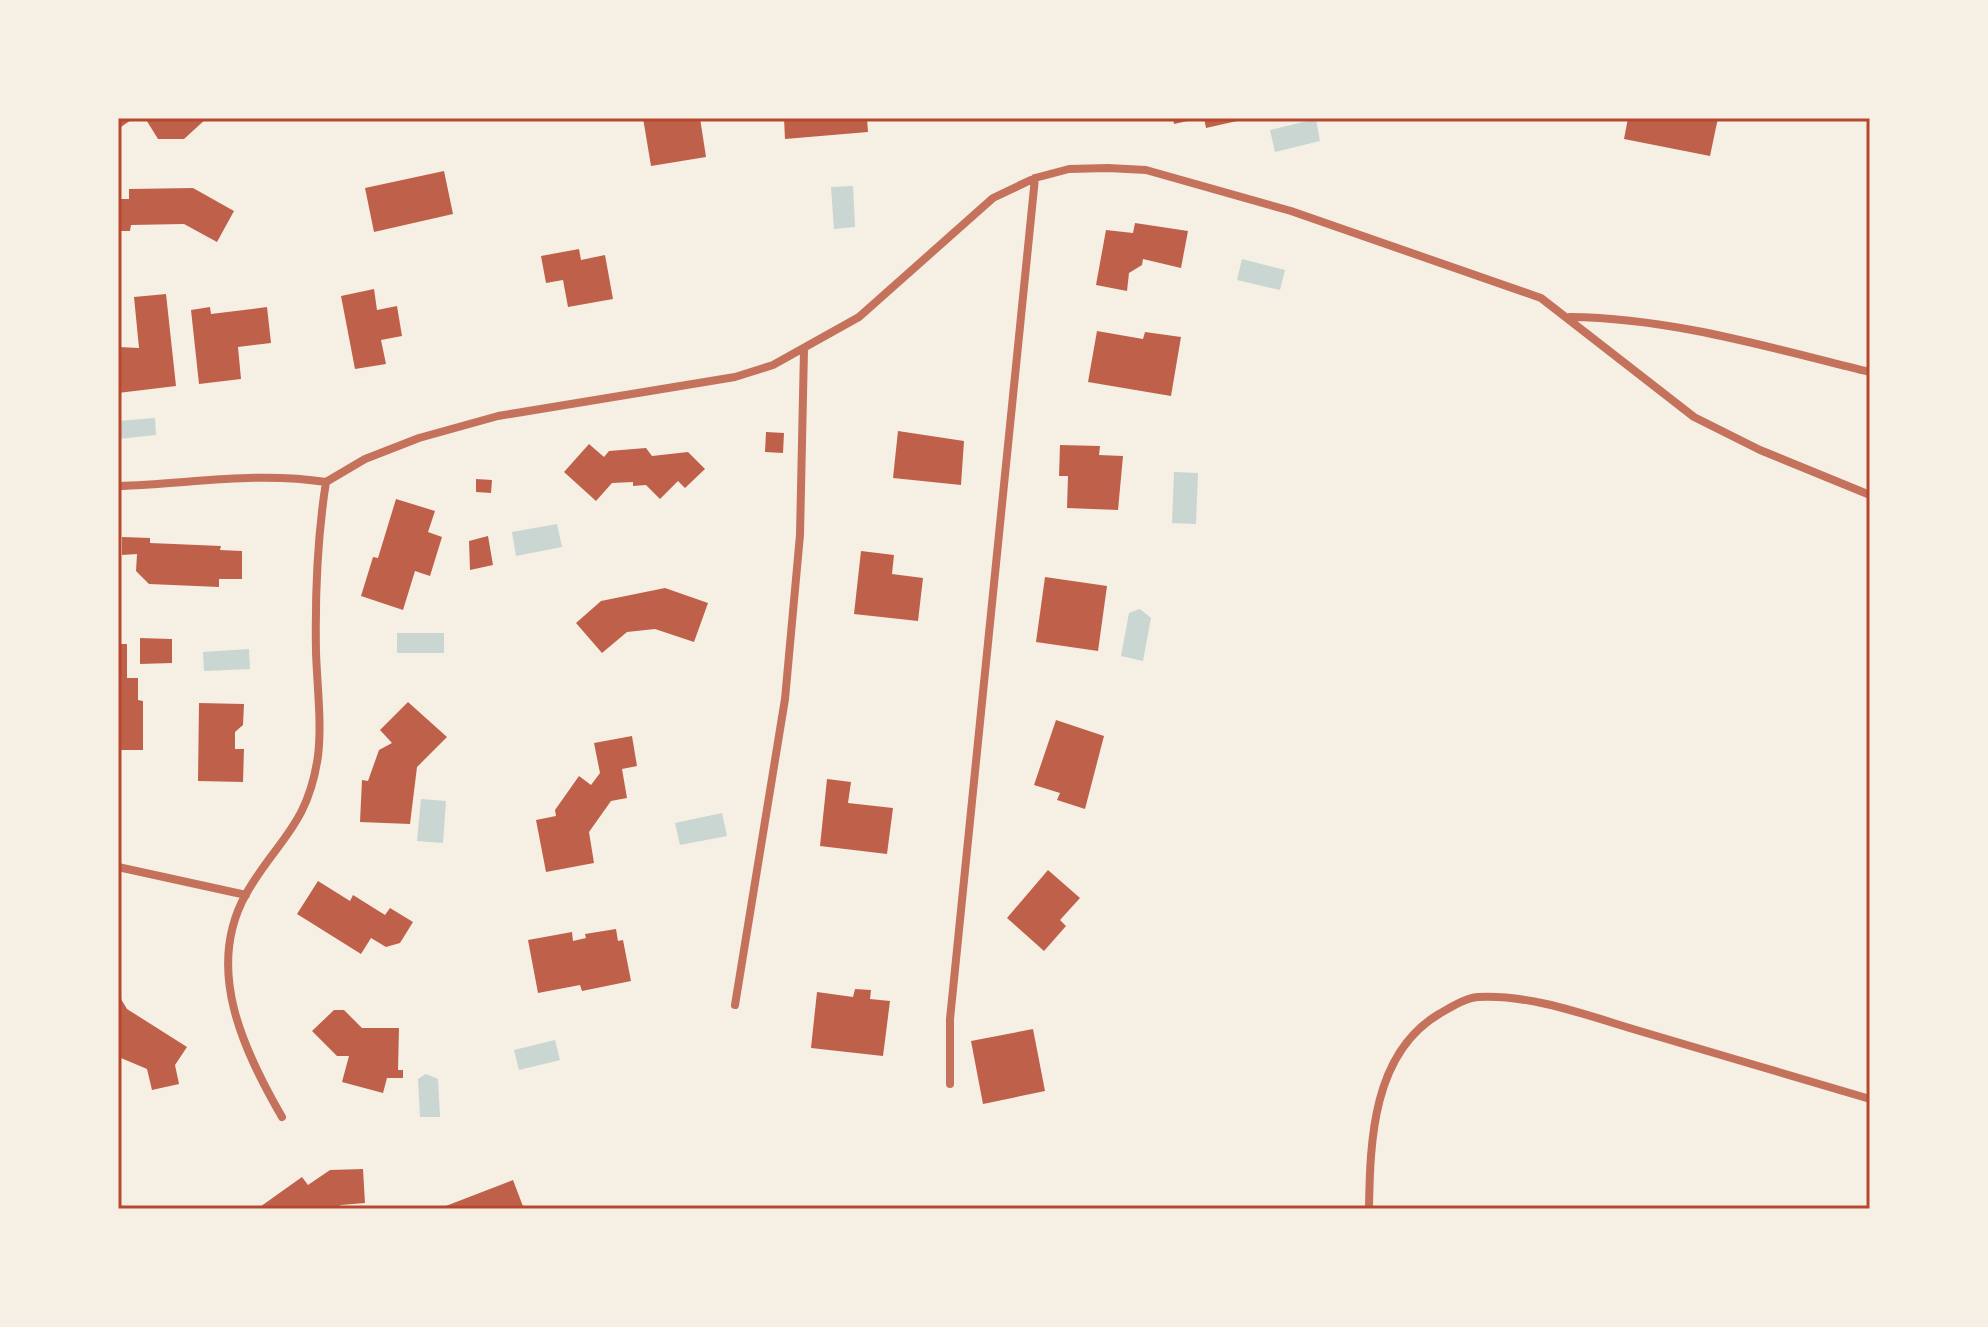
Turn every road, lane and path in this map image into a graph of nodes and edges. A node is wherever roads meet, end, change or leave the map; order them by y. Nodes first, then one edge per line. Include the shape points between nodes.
1 (1035, 178) junction
2 (1569, 317) junction
3 (804, 350) junction
4 (1870, 372) edge
5 (326, 482) junction
6 (118, 486) edge
7 (1870, 495) edge
8 (118, 867) edge
9 (246, 895) junction
10 (735, 1005) dead end
11 (950, 1084) dead end
12 (1870, 1099) edge
13 (282, 1117) dead end
14 (1369, 1209) edge

1 - 2 street via 1069,169 1108,168 1188,180 1515,287
1 - 3 street via 993,198 859,317
1 - 11 street via 950,1019
2 - 4 street via 1692,329
2 - 7 street via 1694,417
3 - 5 street via 735,377 498,416 405,443
3 - 10 street via 800,535 785,699
5 - 6 street via 245,476
5 - 9 street via 315,591 318,753 294,828
8 - 9 street
9 - 13 street via 230,940 233,1006 249,1054
12 - 14 street via 1569,1010 1474,997 1427,1021 1396,1058 1371,1138

